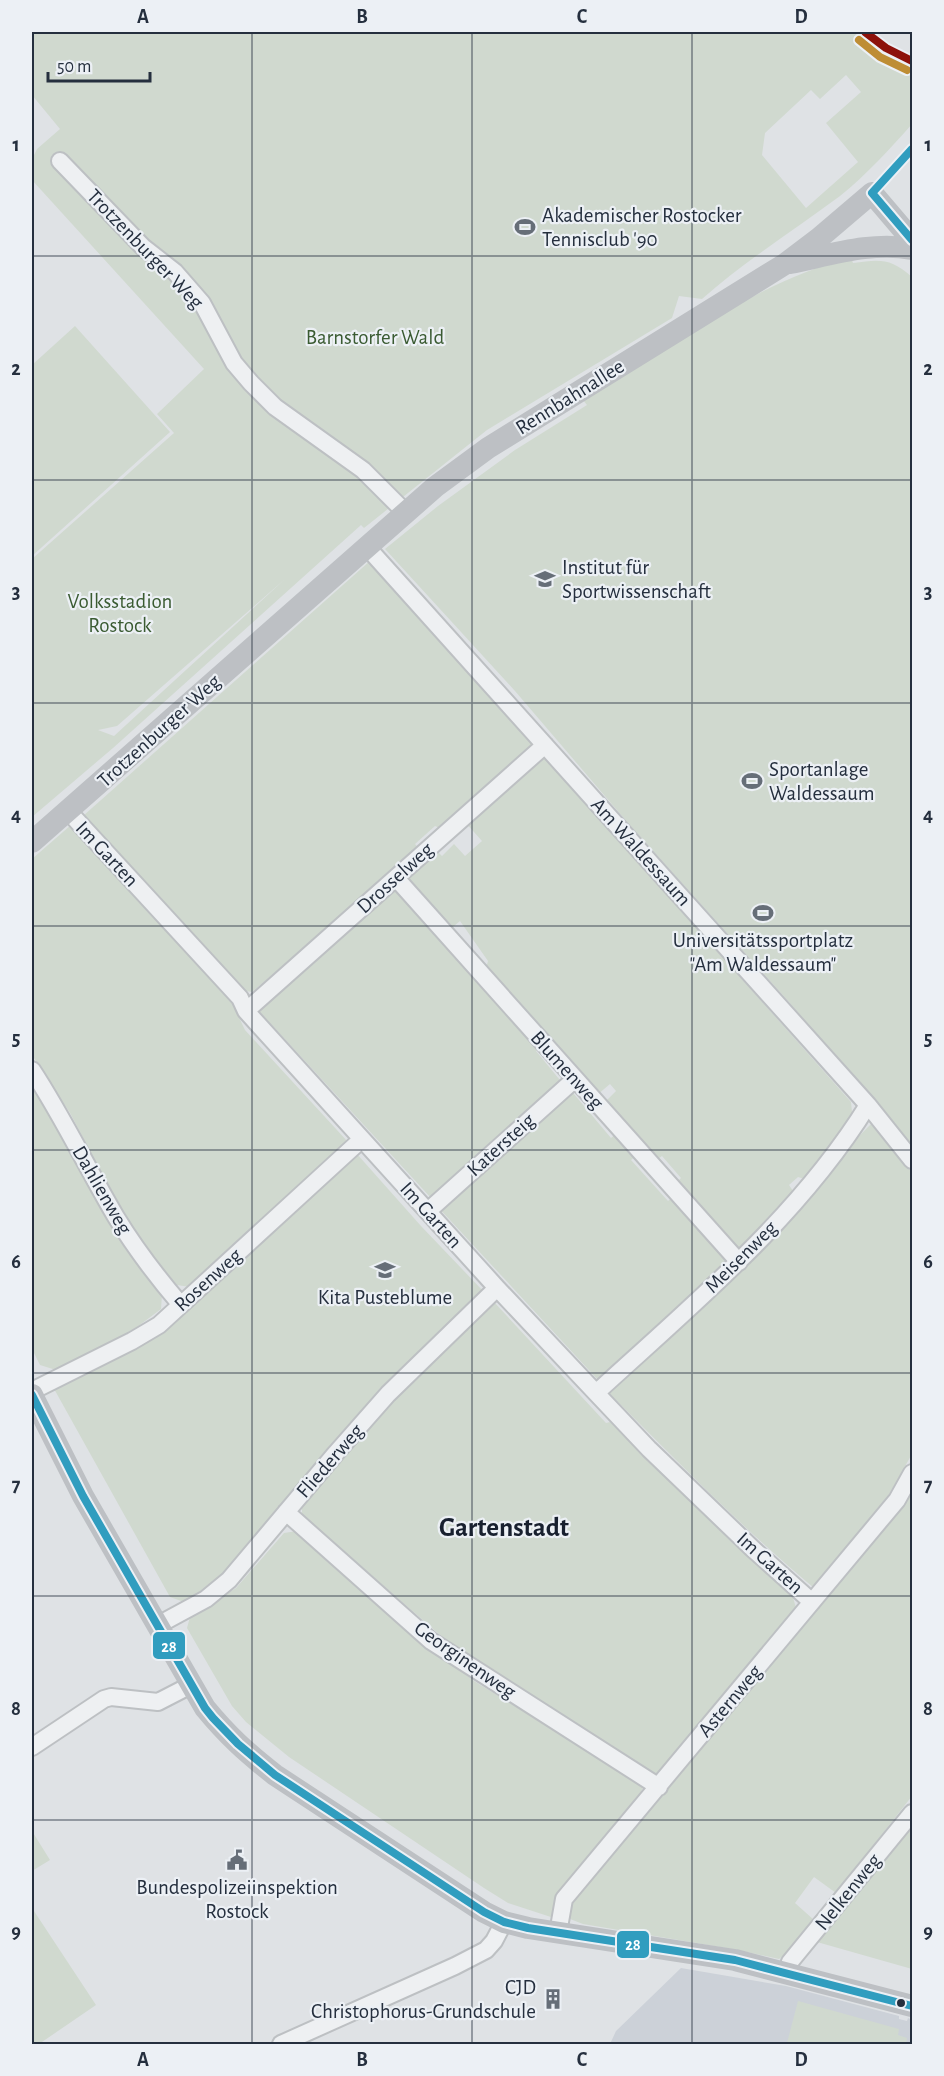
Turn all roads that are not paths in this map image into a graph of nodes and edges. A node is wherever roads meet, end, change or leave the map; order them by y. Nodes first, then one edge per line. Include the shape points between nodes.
1 (60, 161) dead end
2 (912, 240) edge
3 (912, 249) edge
4 (785, 264) junction
5 (405, 512) junction
6 (370, 550) junction
7 (544, 745) junction
8 (68, 812) junction
9 (32, 842) edge
10 (396, 878) junction
11 (246, 1011) junction
12 (32, 1070) edge
13 (575, 1079) junction
14 (868, 1105) junction
15 (362, 1139) junction
16 (912, 1160) edge
17 (428, 1211) junction
18 (739, 1262) junction
19 (497, 1288) junction
20 (181, 1305) junction
21 (32, 1391) edge
22 (596, 1393) junction
23 (32, 1395) edge
24 (912, 1473) edge
25 (286, 1512) junction
26 (812, 1602) junction
27 (158, 1625) junction
28 (191, 1685) junction
29 (32, 1747) edge
30 (659, 1787) junction
31 (912, 1813) edge
32 (504, 1922) junction
33 (558, 1934) junction
34 (786, 1972) junction
35 (912, 2006) edge
36 (281, 2044) edge

1 - 5 street, Trotzenburger Weg via 202,303 234,363 251,383 275,407 363,470
2 - 4 street, Rennbahnallee via 872,193
3 - 4 street, Rennbahnallee via 877,246
4 - 5 street, Rennbahnallee via 488,448
5 - 6 street, Rennbahnallee
6 - 7 street, Am Waldessaum
6 - 8 street, Trotzenburger Weg
7 - 10 street, Drosselweg
7 - 14 street, Am Waldessaum
8 - 9 street, Trotzenburger Weg
8 - 11 street, Im Garten via 240,998
10 - 11 street, Drosselweg
10 - 13 street, Blumenweg
11 - 15 street, Im Garten
12 - 20 street, Dahlienweg via 115,1216
13 - 17 street, Katersteig
13 - 18 street, Blumenweg
14 - 16 street, Am Waldessaum
14 - 18 street, Meisenweg via 808,1186
15 - 17 street, Im Garten
15 - 20 street, Rosenweg
17 - 19 street, Im Garten
18 - 22 street, Meisenweg
19 - 22 street, Im Garten
19 - 25 street, Fliederweg via 388,1394
20 - 21 street, Rosenweg via 132,1341
22 - 26 street, Im Garten
23 - 27 street via 82,1496
24 - 26 street, Asternweg via 897,1500
25 - 27 street, Fliederweg via 229,1580 206,1599
25 - 30 street, Georginenweg via 431,1641
26 - 30 street, Asternweg
27 - 28 street
28 - 29 street via 158,1702 104,1699
28 - 32 street via 226,1734 267,1769
30 - 33 street, Asternweg via 564,1899
31 - 34 street, Nelkenweg via 790,1962
32 - 33 street
32 - 36 street via 494,1941 479,1954
33 - 34 street via 735,1960
34 - 35 street

